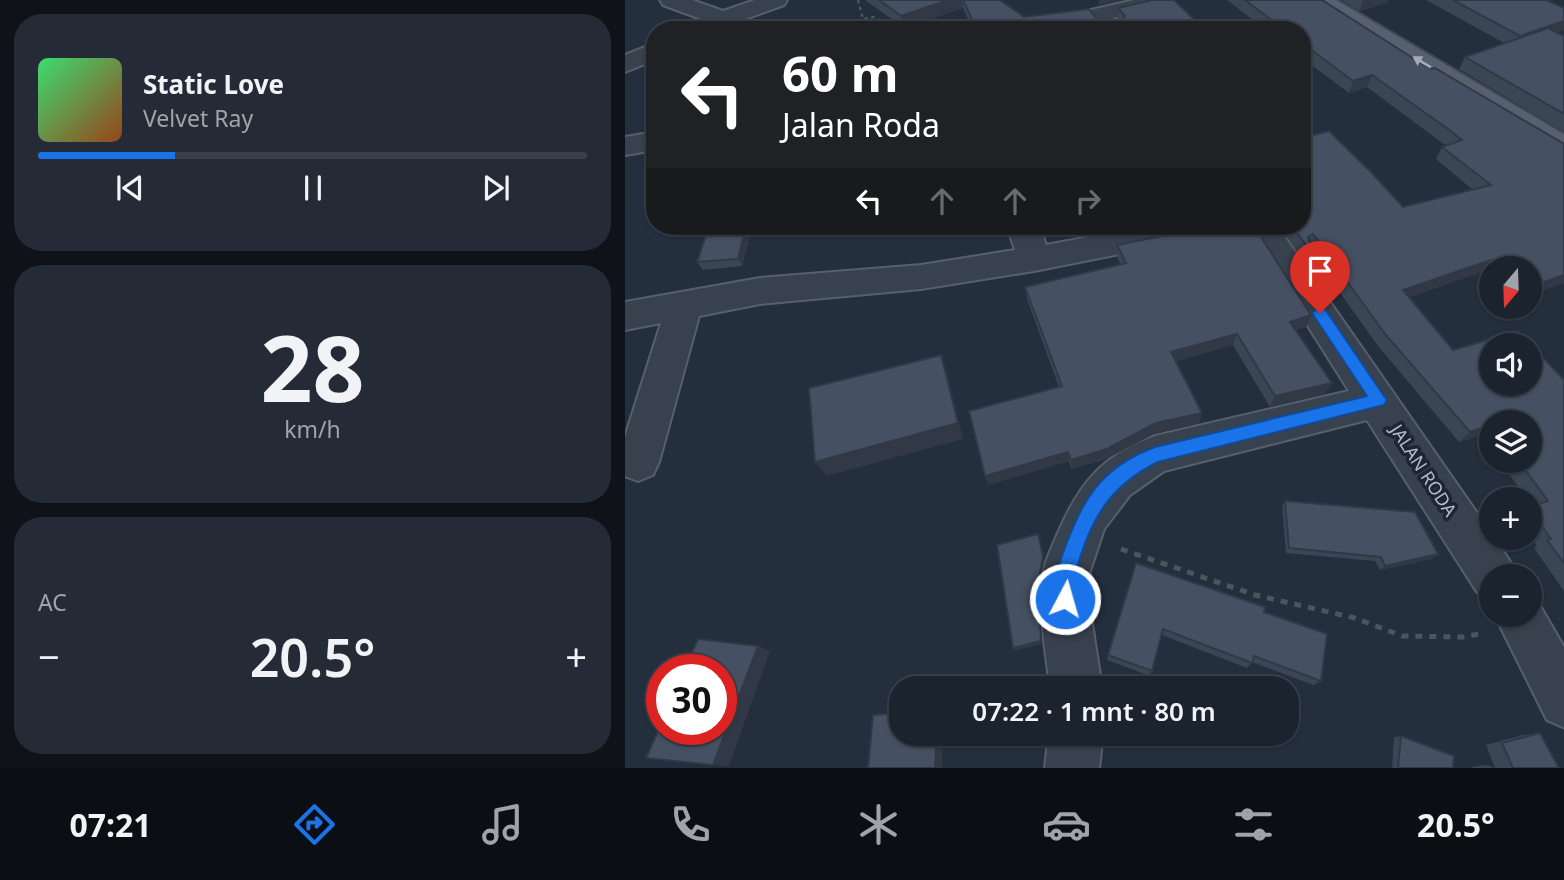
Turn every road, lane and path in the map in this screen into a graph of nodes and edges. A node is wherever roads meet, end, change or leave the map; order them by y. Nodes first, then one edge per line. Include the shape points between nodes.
1 (671, 0) edge
2 (776, 0) edge
3 (858, 0) edge
4 (1163, 0) edge
5 (1320, 0) edge
6 (1098, 15) edge
7 (698, 21) edge
8 (719, 21) edge
9 (880, 21) edge
10 (646, 54) edge
11 (625, 65) edge
12 (646, 142) edge
13 (625, 146) edge
14 (1564, 148) edge
15 (1026, 235) edge
16 (1159, 235) edge
17 (1267, 235) edge
18 (1035, 259) junction
19 (684, 305) junction
20 (625, 316) edge
21 (1379, 400) junction
22 (638, 462) dead end
23 (1086, 515) junction
24 (1485, 564) edge
25 (1500, 627) edge
26 (1525, 627) edge
27 (1075, 676) edge
28 (1561, 688) edge
29 (1075, 746) edge
30 (1072, 768) edge

1 - 7 street
2 - 8 street
3 - 9 path via 863,19
4 - 6 street
14 -> 5 main road
10 - 11 street
12 - 13 street
15 - 18 street
16 - 18 street
17 - 21 street, JALAN RODA
18 - 19 street via 921,277 760,291
19 - 20 street
19 - 22 street
21 - 23 street via 1155,455 1128,468
21 - 24 street, JALAN RODA
23 - 25 path via 1109,545 1255,595 1355,618 1402,636 1463,637
23 - 27 street via 1066,571
26 - 28 street
29 - 30 street

